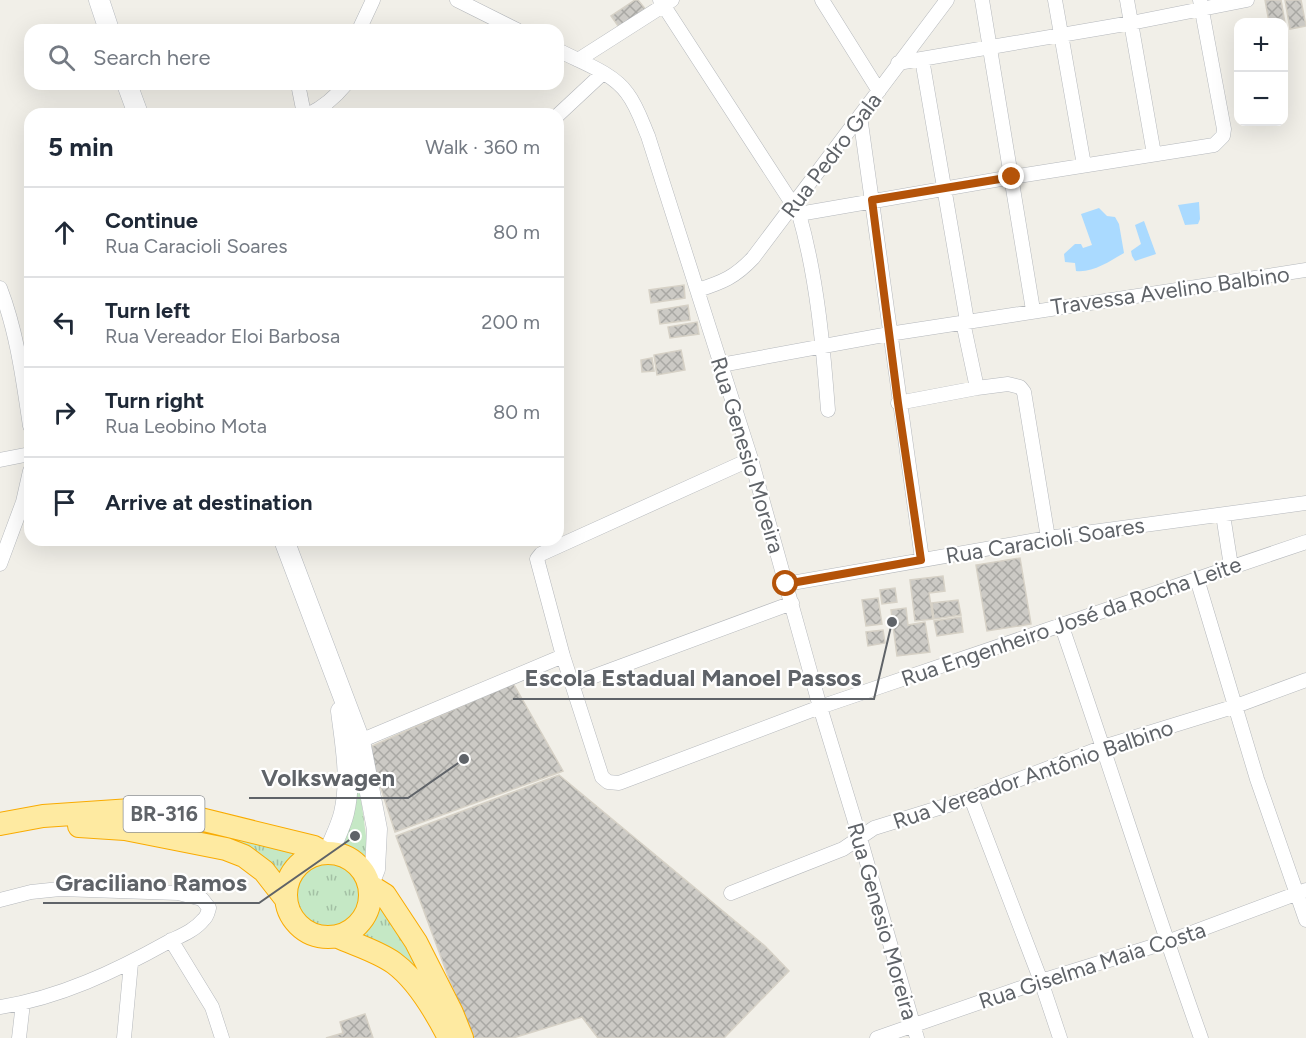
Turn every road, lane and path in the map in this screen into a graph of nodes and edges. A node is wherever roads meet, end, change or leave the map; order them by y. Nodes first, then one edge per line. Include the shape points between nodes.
1 (99, 0) edge
2 (373, 0) edge
3 (457, 0) edge
4 (822, 0) edge
5 (947, 0) edge
6 (982, 0) edge
7 (1055, 0) edge
8 (1127, 0) edge
9 (1247, 0) edge
10 (665, 2) edge
11 (1201, 4) edge
12 (1131, 23) junction
13 (107, 24) edge
14 (362, 24) edge
15 (505, 24) edge
16 (1060, 36) junction
17 (991, 47) junction
18 (564, 53) edge
19 (922, 59) junction
20 (578, 60) junction
21 (898, 63) junction
22 (603, 74) junction
23 (129, 90) edge
24 (299, 90) edge
25 (339, 90) edge
26 (879, 91) junction
27 (136, 108) edge
28 (303, 108) edge
29 (318, 108) edge
30 (564, 110) edge
31 (860, 116) junction
32 (1154, 154) junction
33 (1084, 165) junction
34 (1012, 177) junction
35 (944, 189) junction
36 (872, 200) junction
37 (796, 210) junction
38 (1306, 270) edge
39 (0, 288) edge
40 (698, 290) junction
41 (1033, 310) junction
42 (965, 321) junction
43 (7, 331) edge
44 (890, 333) junction
45 (823, 346) junction
46 (721, 365) junction
47 (24, 383) edge
48 (977, 388) junction
49 (898, 403) junction
50 (828, 410) dead end
51 (24, 455) edge
52 (751, 459) junction
53 (0, 460) edge
54 (24, 498) edge
55 (1306, 503) edge
56 (1223, 514) junction
57 (1048, 538) junction
58 (1306, 542) edge
59 (564, 544) edge
60 (286, 546) edge
61 (560, 546) edge
62 (1, 558) edge
63 (921, 560) junction
64 (1231, 566) junction
65 (1197, 579) junction
66 (786, 584) junction
67 (792, 603) junction
68 (1061, 624) junction
69 (563, 656) junction
70 (1306, 680) edge
71 (337, 684) junction
72 (573, 684) junction
73 (1236, 706) junction
74 (820, 707) junction
75 (360, 741) junction
76 (1103, 747) junction
77 (971, 798) junction
78 (0, 824) edge
79 (0, 833) edge
80 (860, 838) junction
81 (326, 852) junction
82 (369, 884) junction
83 (1301, 892) edge
84 (731, 893) dead end
85 (285, 898) junction
86 (0, 900) edge
87 (1306, 920) edge
88 (338, 937) junction
89 (171, 940) junction
90 (1167, 942) junction
91 (131, 963) junction
92 (1041, 981) junction
93 (23, 1004) junction
94 (0, 1007) edge
95 (915, 1032) edge
96 (19, 1038) edge
97 (124, 1038) edge
98 (222, 1038) edge
99 (449, 1038) edge
100 (462, 1038) edge
101 (877, 1038) edge
102 (1060, 1038) edge
103 (1201, 1038) edge

1 - 13 main road
2 - 14 street
3 - 15 street
4 - 26 street
5 - 21 street, Rua Pedro Gala
6 - 17 street
7 - 16 street
8 - 12 street
9 - 11 street
10 - 20 street
10 - 37 street
11 - 12 street
11 - 32 street via 1223,136 1214,145
12 - 16 street
12 - 32 street
16 - 17 street
16 - 33 street
17 - 19 street
17 - 34 street
18 - 20 street, Rua Genesio Moreira
19 - 21 street
19 - 35 street
20 - 22 street, Rua Genesio Moreira
21 - 26 street, Rua Pedro Gala
22 - 30 street
22 - 40 street, Rua Genesio Moreira via 619,84 637,109
23 - 27 main road
24 - 28 street
25 - 29 street
26 - 31 street, Rua Pedro Gala
31 - 36 street
31 - 37 street, Rua Pedro Gala
32 - 33 street
33 - 34 street
34 - 35 street
34 - 41 street
35 - 36 street
35 - 42 street
36 - 37 street
36 - 44 street
37 - 40 street, Rua Pedro Gala via 741,272
37 - 45 street via 804,234
38 - 41 street, Travessa Avelino Balbino
39 - 43 street
40 - 46 street, Rua Genesio Moreira
41 - 42 street, Travessa Avelino Balbino
42 - 44 street, Travessa Avelino Balbino
42 - 48 street
43 - 47 street
44 - 45 street, Travessa Avelino Balbino
44 - 49 street
45 - 46 street, Travessa Avelino Balbino
45 - 50 street
46 - 52 street, Rua Genesio Moreira
48 - 49 street
48 - 57 street via 1008,384 1024,392
49 - 63 street
51 - 53 street
52 - 59 street
52 - 66 street, Rua Genesio Moreira
54 - 62 street
55 - 56 street, Rua Caracioli Soares
56 - 57 street, Rua Caracioli Soares
56 - 64 street
57 - 63 street, Rua Caracioli Soares
58 - 64 street, Rua Engenheiro José da Rocha Leite
60 - 71 main road
61 - 69 street via 537,559
63 - 66 street, Rua Caracioli Soares
64 - 65 street, Rua Engenheiro José da Rocha Leite
65 - 68 street, Rua Engenheiro José da Rocha Leite
65 - 73 street
66 - 67 street, Rua Genesio Moreira
67 - 72 street
67 - 74 street, Rua Genesio Moreira
68 - 74 street, Rua Engenheiro José da Rocha Leite
68 - 76 street
69 - 72 street
69 - 75 street
70 - 73 street, Rua Vereador Antônio Balbino
71 - 75 main road
71 - 81 main road via 347,765 346,801
72 - 74 street, Rua Engenheiro José da Rocha Leite via 602,777 608,782 619,783
73 - 76 street, Rua Vereador Antônio Balbino
73 - 83 street via 1257,779
74 - 80 street, Rua Genesio Moreira
75 - 82 main road via 377,829 375,869
76 - 77 street, Rua Vereador Antônio Balbino
76 - 90 street
77 - 80 street, Rua Vereador Antônio Balbino via 874,828
77 - 92 street
78 - 81 highway, BR-316 via 43,816 131,810 188,816
79 - 85 highway, BR-316 via 58,824 125,829 215,846 244,856 264,871
80 - 84 street, Rua Vereador Antônio Balbino via 843,849
80 - 95 street, Rua Genesio Moreira
81 - 82 highway, BR-316 via 357,864
81 - 85 highway via 299,864 286,885
82 - 88 highway via 367,913 355,928
82 - 100 highway, BR-316 via 386,895 416,942
83 - 87 street
83 - 90 street, Rua Giselma Maia Costa
85 - 88 highway, BR-316 via 294,921 302,929 313,936
86 - 89 street via 60,889 178,893 202,899 209,908 205,919
88 - 99 highway, BR-316 via 394,963 421,990
89 - 91 street
89 - 98 street via 212,1007
90 - 92 street, Rua Giselma Maia Costa
90 - 103 street
91 - 93 street
91 - 97 street
92 - 95 street, Rua Giselma Maia Costa
92 - 102 street
93 - 94 street
93 - 96 street
95 - 101 street, Rua Giselma Maia Costa

